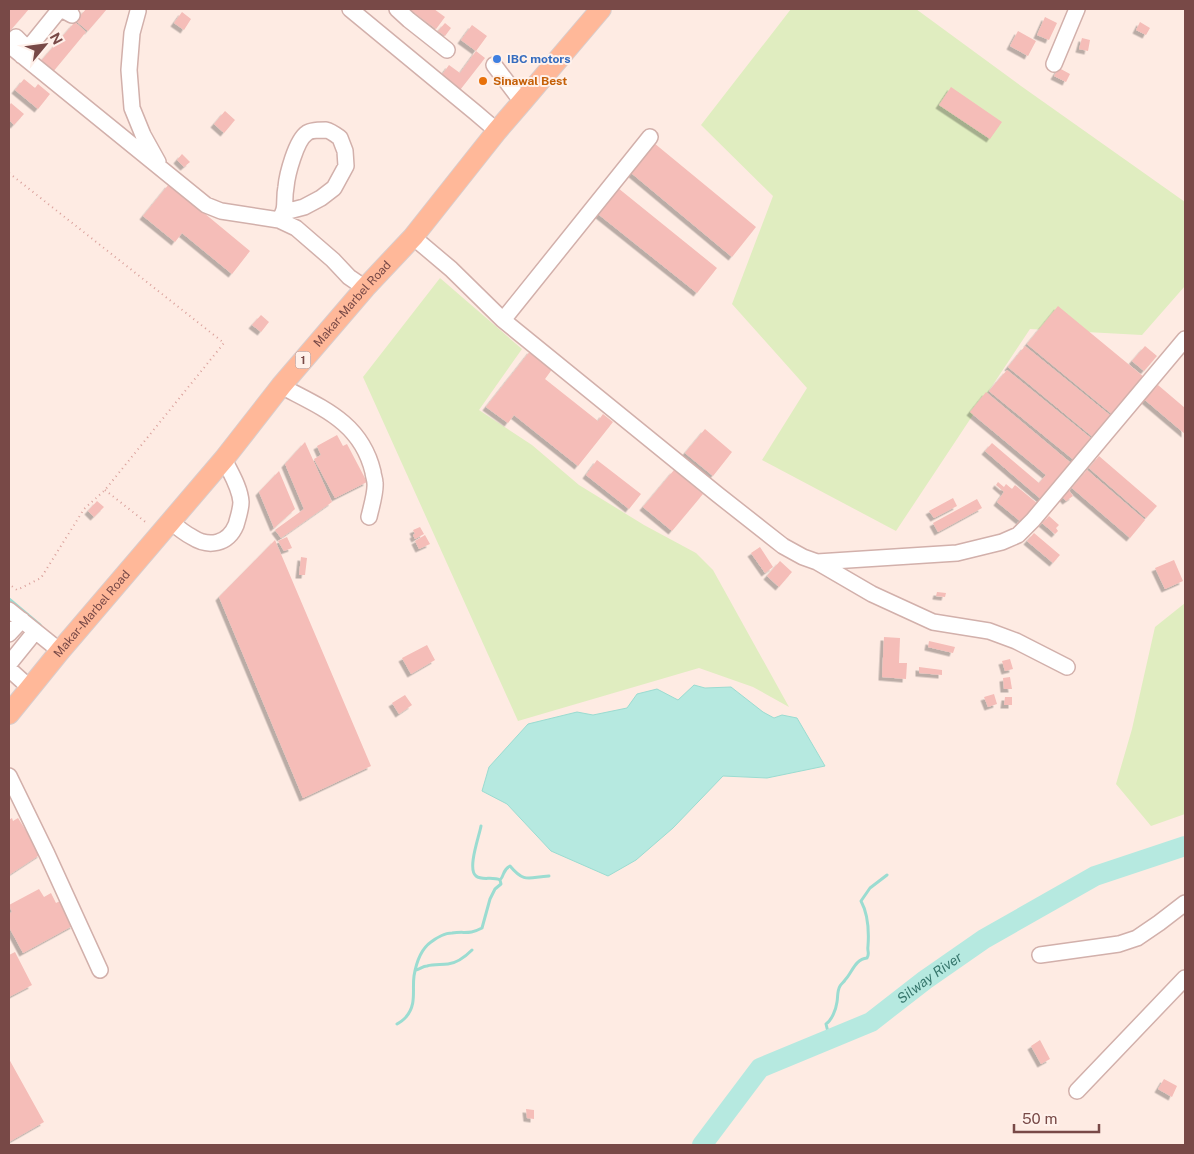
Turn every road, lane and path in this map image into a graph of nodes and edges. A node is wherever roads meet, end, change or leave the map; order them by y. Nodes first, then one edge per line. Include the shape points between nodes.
1 (350, 9) edge
2 (396, 9) edge
3 (601, 9) edge
4 (1077, 9) edge
5 (64, 11) edge
6 (138, 11) dead end
7 (12, 41) edge
8 (447, 50) dead end
9 (25, 52) junction
10 (1054, 64) dead end
11 (494, 65) dead end
12 (522, 102) junction
13 (497, 131) junction
14 (650, 137) dead end
15 (162, 170) junction
16 (9, 173) edge
17 (282, 216) junction
18 (413, 237) junction
19 (365, 288) junction
20 (503, 320) junction
21 (1185, 340) edge
22 (281, 386) junction
23 (224, 459) junction
24 (105, 490) junction
25 (369, 517) dead end
26 (165, 528) junction
27 (817, 562) junction
28 (9, 584) edge
29 (9, 610) edge
30 (22, 620) junction
31 (9, 634) edge
32 (30, 638) dead end
33 (60, 651) junction
34 (9, 664) edge
35 (1067, 668) dead end
36 (9, 669) edge
37 (30, 688) junction
38 (9, 714) edge
39 (9, 776) edge
40 (1185, 903) edge
41 (1040, 955) dead end
42 (100, 970) dead end
43 (1185, 978) edge
44 (1077, 1091) dead end

1 - 13 street
2 - 8 street
3 - 12 main road, Makar-Marbel Road / 1
4 - 10 street
5 - 9 street
6 - 15 street via 132,33 129,70 132,108
7 - 9 street
9 - 15 street
11 - 12 street
12 - 13 main road, Makar-Marbel Road / 1
13 - 18 main road, Makar-Marbel Road / 1
14 - 20 street
15 - 17 street via 206,205 221,211
16 - 24 path via 224,343
17 - 17 street via 292,158 299,143 312,131 327,130 340,138 346,166 334,188 321,198
17 - 19 street
18 - 19 main road, Makar-Marbel Road / 1
18 - 20 street
19 - 22 main road, Makar-Marbel Road / 1
20 - 27 street via 783,546
21 - 27 street via 1018,535 957,553
22 - 23 main road, Makar-Marbel Road / 1
22 - 25 street via 330,412 359,439 376,485
23 - 26 main road, Makar-Marbel Road / 1
23 - 26 street via 241,502 233,533 222,542 208,543
24 - 26 path
24 - 28 path via 84,509 40,578 17,590
26 - 33 main road, Makar-Marbel Road / 1
27 - 35 street via 872,594 926,619 989,631 1016,641
29 - 30 street
30 - 31 street
30 - 33 street
32 - 34 street
33 - 37 main road, Makar-Marbel Road / 1
36 - 37 street
37 - 38 main road, Makar-Marbel Road / 1
39 - 42 street
40 - 41 street via 1137,938 1119,944
43 - 44 street

